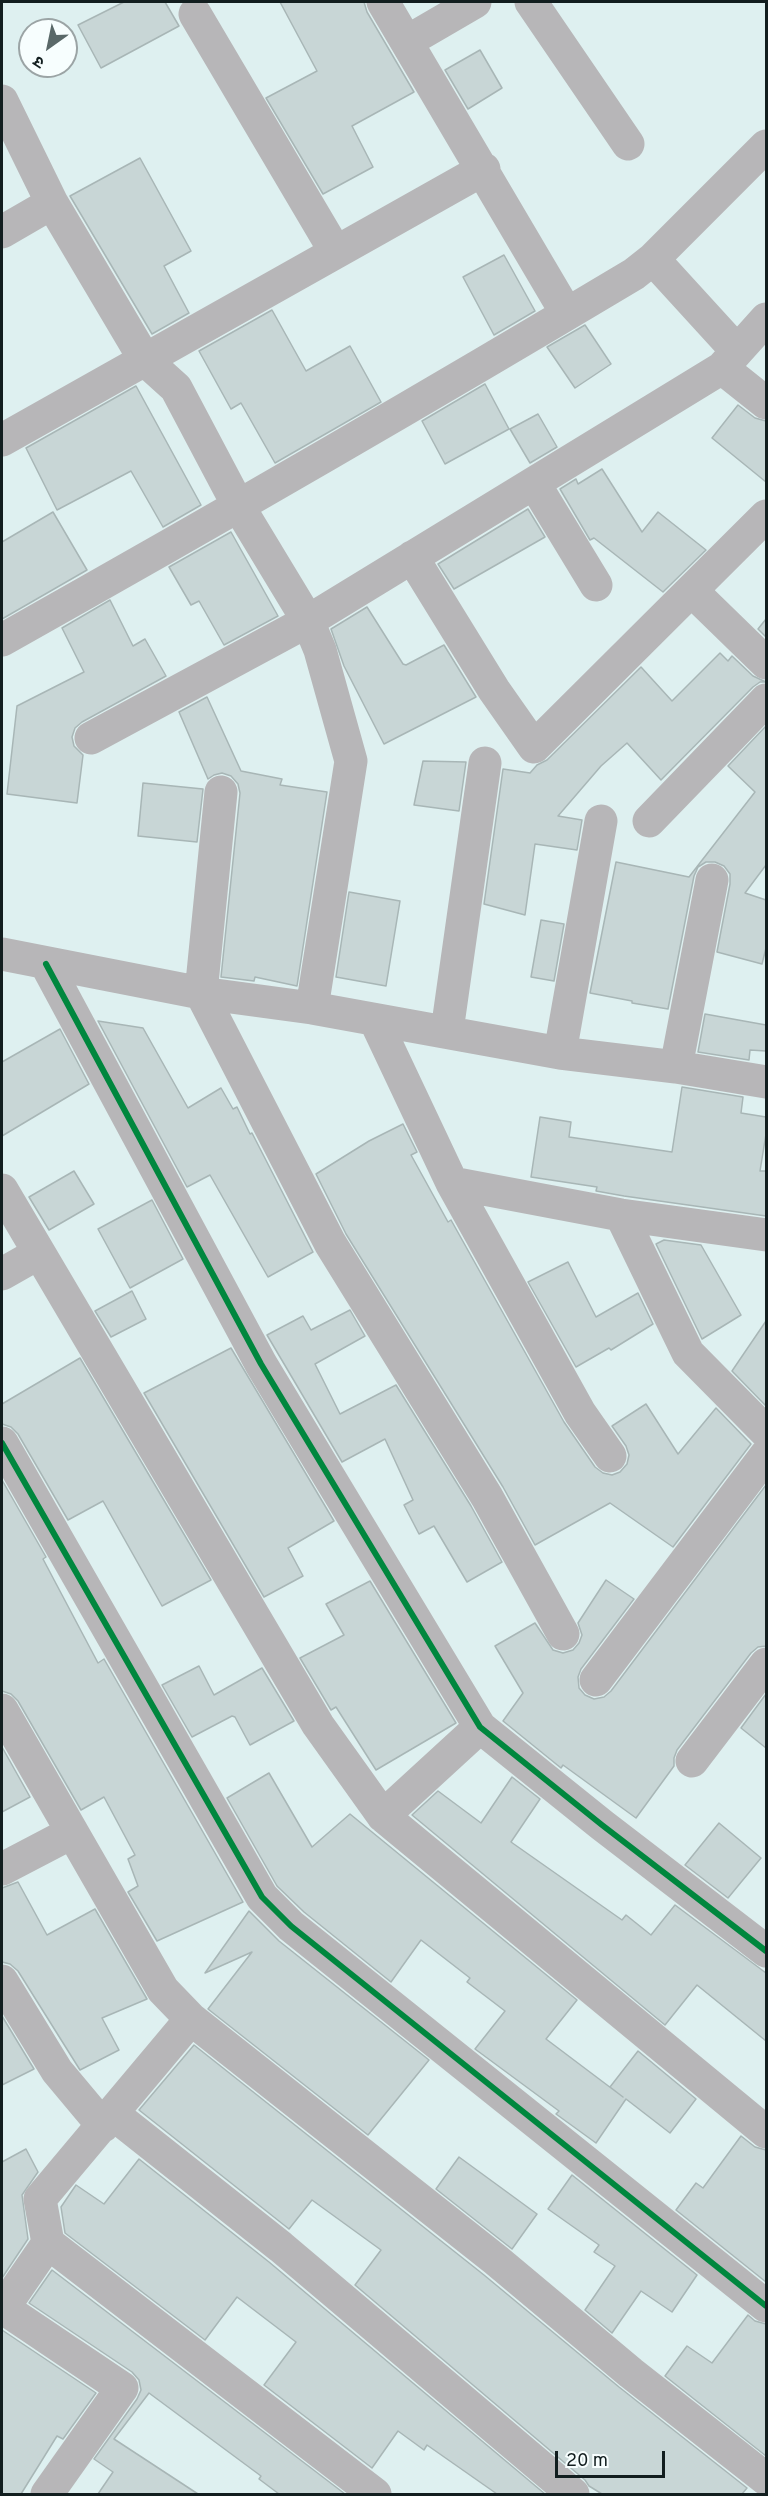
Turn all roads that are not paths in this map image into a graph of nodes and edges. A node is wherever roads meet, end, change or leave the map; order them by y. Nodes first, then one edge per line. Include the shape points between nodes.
1 (383, 2) edge
2 (475, 2) edge
3 (531, 2) edge
4 (200, 6) edge
5 (408, 41) junction
6 (2, 101) edge
7 (628, 144) dead end
8 (766, 146) edge
9 (484, 169) junction
10 (52, 203) junction
11 (2, 232) edge
12 (335, 251) junction
13 (653, 259) junction
14 (567, 314) junction
15 (766, 318) edge
16 (145, 360) junction
17 (730, 360) junction
18 (766, 403) edge
19 (2, 440) edge
20 (534, 483) junction
21 (239, 507) junction
22 (766, 516) edge
23 (412, 557) junction
24 (596, 585) dead end
25 (692, 591) junction
26 (308, 621) junction
27 (2, 640) edge
28 (766, 663) edge
29 (766, 700) edge
30 (91, 738) dead end
31 (485, 763) dead end
32 (221, 792) dead end
33 (649, 820) dead end
34 (601, 821) dead end
35 (712, 880) dead end
36 (2, 954) edge
37 (46, 964) junction
38 (201, 993) junction
39 (312, 1008) junction
40 (375, 1020) junction
41 (447, 1031) junction
42 (560, 1053) junction
43 (676, 1067) junction
44 (766, 1082) edge
45 (452, 1183) junction
46 (2, 1191) edge
47 (621, 1215) junction
48 (766, 1235) edge
49 (39, 1253) junction
50 (2, 1274) edge
51 (766, 1432) edge
52 (2, 1443) edge
53 (766, 1455) edge
54 (610, 1456) dead end
55 (563, 1634) dead end
56 (766, 1664) edge
57 (596, 1680) dead end
58 (2, 1710) edge
59 (480, 1727) junction
60 (692, 1761) dead end
61 (383, 1816) junction
62 (71, 1833) junction
63 (2, 1869) edge
64 (766, 1951) edge
65 (2, 1981) edge
66 (191, 2019) junction
67 (108, 2120) junction
68 (766, 2132) edge
69 (48, 2243) junction
70 (766, 2306) edge
71 (2, 2309) edge
72 (766, 2478) edge
73 (47, 2494) edge
74 (375, 2494) edge
75 (573, 2494) edge

1 - 5 street
2 - 5 street
3 - 7 street
4 - 12 street
5 - 9 street
6 - 10 street
8 - 13 street
9 - 12 street
9 - 14 street
10 - 11 street
10 - 16 street
12 - 16 street
13 - 14 street
13 - 17 street
14 - 21 street
15 - 17 street
16 - 19 street
16 - 21 street via 176,388
17 - 18 street
17 - 20 street
20 - 23 street
20 - 24 street
21 - 26 street
21 - 27 street
22 - 25 street
23 - 25 street via 534,747
23 - 26 street
25 - 28 street
26 - 30 street
26 - 39 street via 351,761
29 - 33 street
31 - 41 street
32 - 38 street
34 - 42 street
35 - 43 street
36 - 37 street
37 - 38 street
37 - 59 street via 261,1364
38 - 39 street
38 - 55 street via 330,1243 487,1497
39 - 40 street
40 - 41 street
40 - 45 street
41 - 42 street
42 - 43 street
43 - 44 street
45 - 47 street
45 - 54 street via 580,1413
46 - 49 street
47 - 48 street
47 - 51 street via 688,1353
49 - 50 street
49 - 61 street via 318,1725
52 - 70 street via 262,1897 291,1926
53 - 57 street
56 - 60 street
58 - 62 street
59 - 61 street
59 - 64 street
61 - 68 street
62 - 63 street
62 - 66 street via 163,1990
65 - 67 street via 57,2071
66 - 67 street
66 - 72 street
67 - 69 street via 40,2199
67 - 75 street via 281,2247
69 - 71 street
69 - 74 street
71 - 73 street via 122,2388

